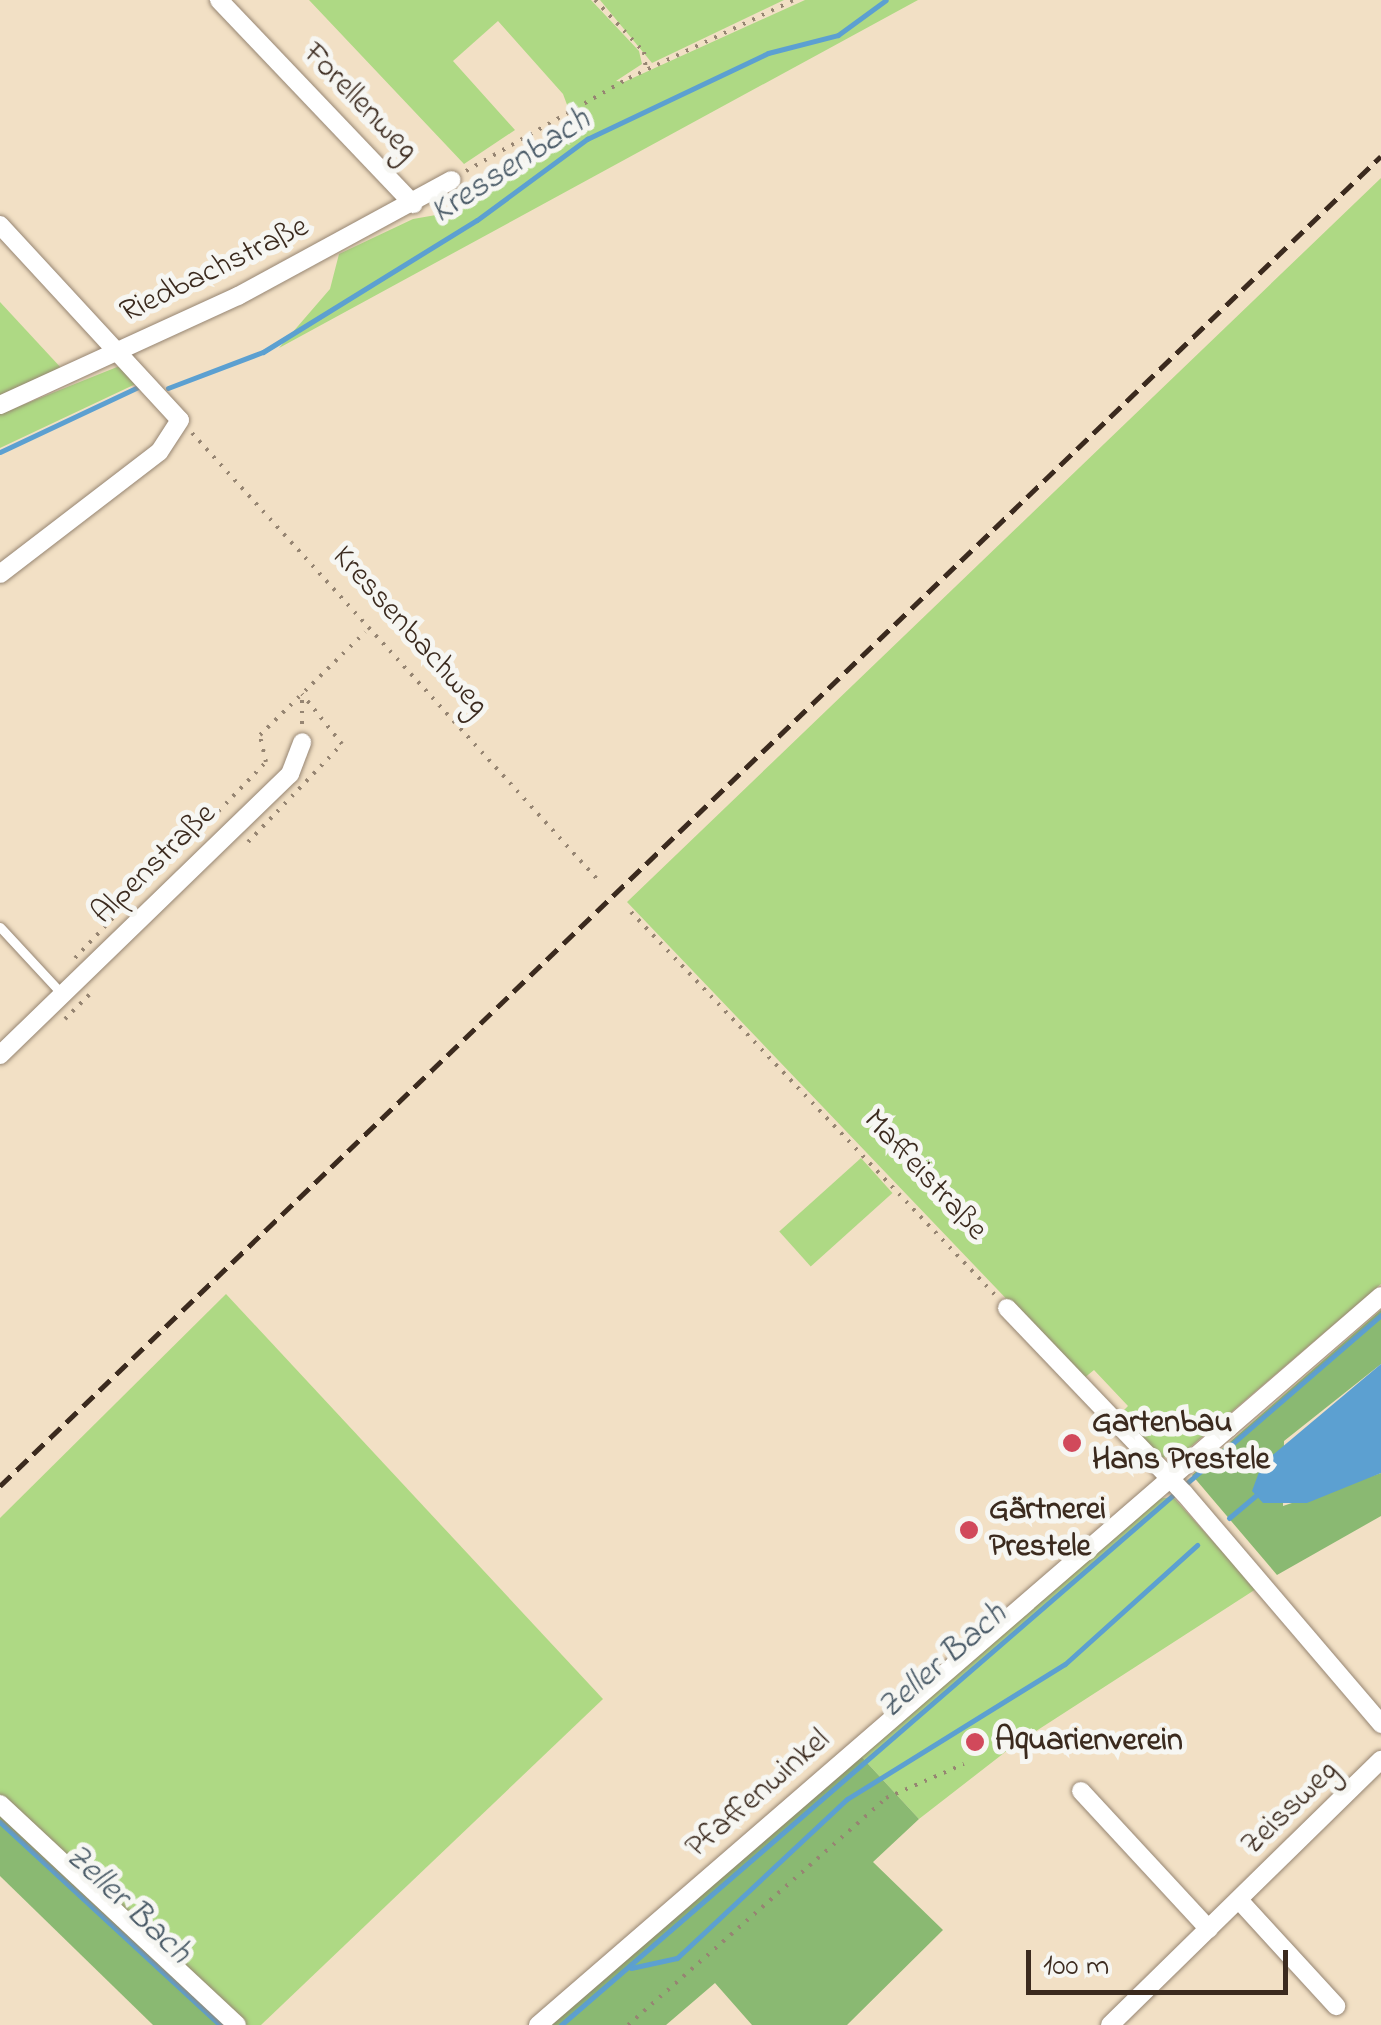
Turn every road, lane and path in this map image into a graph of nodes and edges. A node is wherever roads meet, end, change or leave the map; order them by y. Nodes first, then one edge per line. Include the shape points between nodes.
1 (219, 0) edge
2 (595, 0) edge
3 (794, 0) edge
4 (646, 70) junction
5 (452, 180) joint
6 (413, 204) junction
7 (0, 225) edge
8 (120, 351) junction
9 (0, 405) edge
10 (180, 420) junction
11 (0, 574) edge
12 (365, 632) junction
13 (302, 694) junction
14 (302, 742) joint
15 (599, 881) dead end
16 (631, 912) dead end
17 (0, 928) edge
18 (59, 991) junction
19 (0, 1055) edge
20 (1381, 1296) edge
21 (1007, 1308) joint
22 (1174, 1485) junction
23 (1381, 1724) edge
24 (1381, 1760) edge
25 (964, 1764) dead end
26 (1081, 1791) dead end
27 (0, 1804) edge
28 (1239, 1900) junction
29 (1210, 1928) junction
30 (1336, 2006) dead end
31 (237, 2025) edge
32 (538, 2025) edge
33 (628, 2025) edge
34 (1110, 2025) edge

1 - 6 street, Forellenweg
2 - 4 path via 644,52
3 - 4 path
4 - 5 path
5 - 6 street, Riedbachstraße
6 - 8 street, Riedbachstraße
7 - 8 street
8 - 9 street, Riedbachstraße
8 - 10 street
10 - 11 street via 158,452
10 - 12 path, Kressenbachweg
12 - 13 path, Alpenstraße
12 - 15 path, Kressenbachweg
13 - 14 path
13 - 18 path, Alpenstraße via 260,735 266,762 182,849 151,861
14 - 18 street, Alpenstraße via 290,774
16 - 21 path, Maffeistraße
17 - 18 lane
18 - 19 street, Alpenstraße
20 - 22 street, Pfaffenwinkel
21 - 22 street
22 - 23 street
22 - 32 street, Pfaffenwinkel
24 - 28 street, Zeissweg
25 - 33 path via 886,1798
26 - 29 street
27 - 31 street
28 - 29 street, Zeissweg
28 - 30 street, Zeissweg
29 - 34 street, Zeissweg

